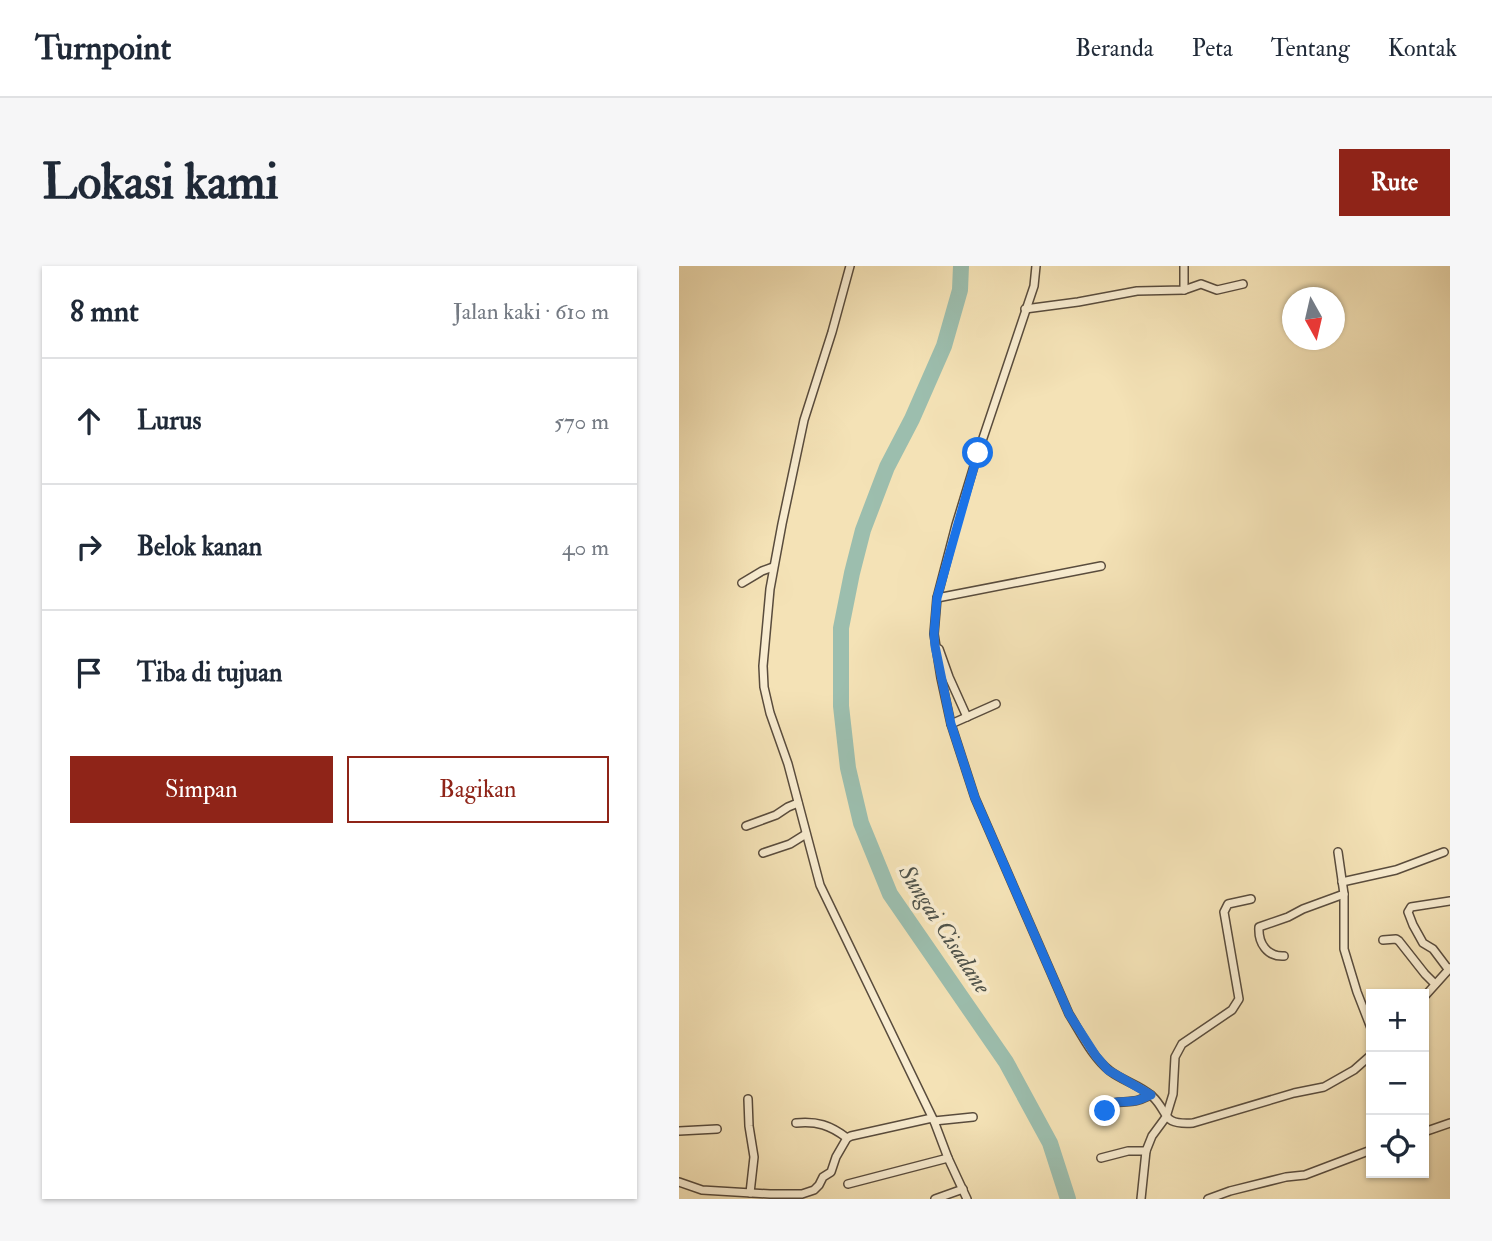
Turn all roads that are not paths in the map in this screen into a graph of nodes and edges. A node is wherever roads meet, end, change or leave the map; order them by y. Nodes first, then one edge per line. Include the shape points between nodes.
1 (850, 266) edge
2 (1036, 266) edge
3 (1184, 266) edge
4 (1243, 284) dead end
5 (1184, 290) junction
6 (1025, 309) junction
7 (1101, 566) dead end
8 (773, 568) junction
9 (742, 583) dead end
10 (937, 598) junction
11 (934, 634) junction
12 (996, 704) dead end
13 (967, 717) junction
14 (951, 724) junction
15 (798, 803) junction
16 (746, 826) dead end
17 (806, 834) junction
18 (1338, 852) dead end
19 (1444, 852) dead end
20 (763, 853) dead end
21 (1342, 882) junction
22 (1344, 894) junction
23 (1251, 899) dead end
24 (1450, 901) edge
25 (1383, 940) dead end
26 (1284, 956) dead end
27 (1449, 968) edge
28 (1435, 984) junction
29 (1429, 991) edge
30 (1366, 1015) edge
31 (1366, 1059) edge
32 (1151, 1095) junction
33 (748, 1099) dead end
34 (973, 1117) dead end
35 (1166, 1117) junction
36 (933, 1120) junction
37 (1109, 1120) dead end
38 (796, 1123) dead end
39 (1450, 1123) edge
40 (717, 1129) dead end
41 (679, 1130) edge
42 (1429, 1130) edge
43 (847, 1139) junction
44 (1146, 1152) junction
45 (1366, 1152) edge
46 (948, 1158) junction
47 (1101, 1158) dead end
48 (679, 1182) edge
49 (848, 1184) dead end
50 (963, 1189) junction
51 (750, 1193) junction
52 (1223, 1196) edge
53 (935, 1199) edge
54 (967, 1199) edge
55 (1141, 1199) edge
56 (1208, 1199) edge

1 - 8 street via 804,420
2 - 6 street
3 - 5 street
4 - 5 street via 1217,290 1201,284
5 - 6 street via 1137,290
6 - 10 street
7 - 10 street
8 - 9 street
8 - 15 street via 764,687
10 - 11 street
11 - 13 street
11 - 14 street
12 - 13 street
13 - 14 street
14 - 32 street via 975,798 1069,1014 1108,1070
15 - 16 street
15 - 17 street
17 - 20 street
17 - 36 street via 821,885
18 - 21 street
19 - 21 street via 1396,870
21 - 22 street
22 - 26 street via 1259,928 1264,949
22 - 30 street via 1344,948
23 - 35 street via 1228,904 1224,912 1239,999 1233,1010 1178,1050
24 - 27 street via 1411,907 1408,912 1423,943
25 - 28 street via 1399,941
27 - 28 street
28 - 29 street
31 - 35 street via 1324,1087 1193,1123 1180,1124
32 - 35 street
32 - 37 street via 1107,1105
33 - 51 street via 754,1145
34 - 36 street
35 - 44 street
36 - 43 street
36 - 46 street
38 - 43 street via 819,1122
39 - 42 street
40 - 41 street
43 - 51 street via 832,1170 814,1190
44 - 47 street
44 - 55 street
45 - 52 street via 1305,1175
46 - 49 street
46 - 50 street
48 - 51 street
50 - 53 street
50 - 54 street
52 - 56 street

